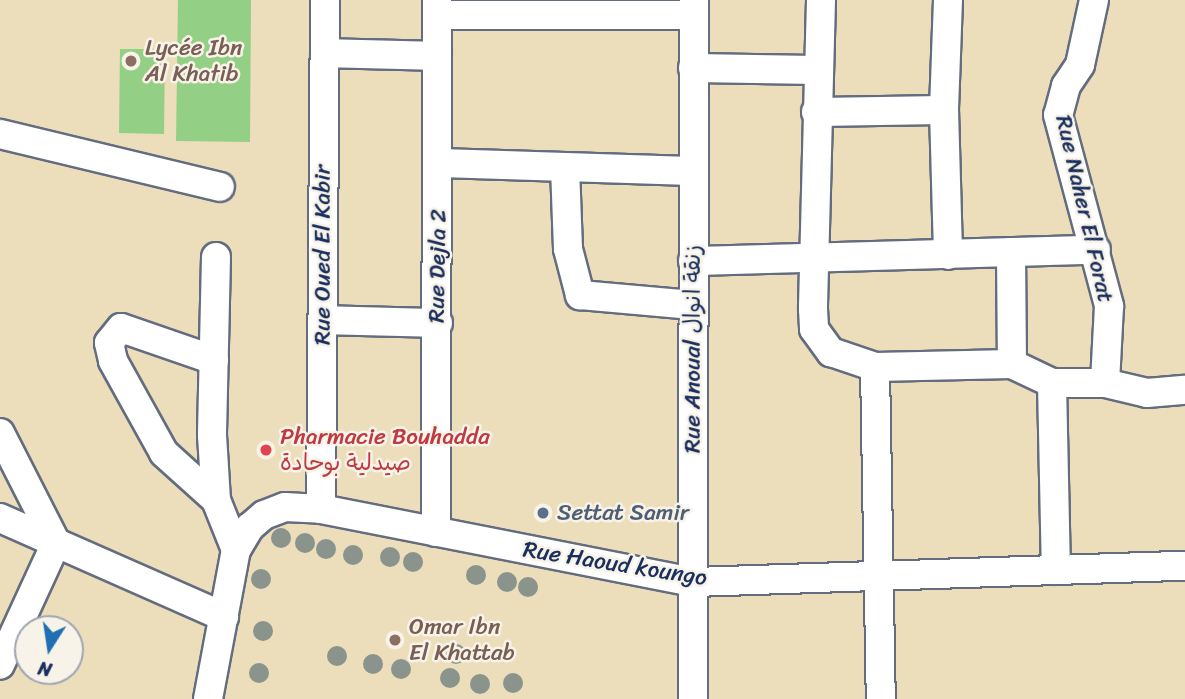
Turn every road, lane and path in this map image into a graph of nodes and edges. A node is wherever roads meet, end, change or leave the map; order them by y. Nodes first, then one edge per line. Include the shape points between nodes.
1 (325, 0) edge
2 (821, 0) edge
3 (948, 0) edge
4 (1094, 0) edge
5 (694, 7) edge
6 (437, 8) edge
7 (325, 53) junction
8 (438, 56) junction
9 (693, 68) junction
10 (817, 70) junction
11 (944, 110) junction
12 (816, 111) junction
13 (0, 134) edge
14 (439, 163) junction
15 (565, 167) junction
16 (693, 171) junction
17 (220, 187) dead end
18 (1096, 250) junction
19 (1011, 252) junction
20 (948, 255) junction
21 (216, 257) dead end
22 (813, 257) junction
23 (693, 261) junction
24 (693, 305) junction
25 (323, 320) junction
26 (438, 323) junction
27 (214, 360) junction
28 (1012, 364) junction
29 (875, 367) junction
30 (1052, 383) junction
31 (1105, 383) junction
32 (1185, 390) edge
33 (0, 433) edge
34 (216, 500) junction
35 (321, 509) junction
36 (0, 518) edge
37 (436, 532) junction
38 (56, 543) junction
39 (236, 550) junction
40 (1185, 566) edge
41 (1056, 570) junction
42 (878, 576) junction
43 (694, 582) junction
44 (224, 617) junction
45 (0, 665) edge
46 (208, 699) edge
47 (693, 699) edge
48 (881, 699) edge

1 - 7 street, Rue Oued El Kabir
2 - 10 street
3 - 11 street
4 - 18 street, Rue Naher El Forat via 1080,65 1066,86 1058,115
5 - 6 street
5 - 9 street, Rue Anoual زنقة انوال
6 - 8 street, Rue Dejla 2
7 - 8 street
7 - 25 street, Rue Oued El Kabir
8 - 14 street, Rue Dejla 2
9 - 10 street
9 - 16 street, Rue Anoual زنقة انوال
10 - 12 street
11 - 12 street
11 - 20 street
12 - 22 street
13 - 17 street
14 - 15 street
14 - 26 street, Rue Dejla 2
15 - 16 street
15 - 24 street via 568,249 580,295
16 - 23 street, Rue Anoual زنقة انوال
18 - 19 street
18 - 31 street, Rue Naher El Forat via 1109,306
19 - 20 street
19 - 28 street
20 - 22 street
21 - 27 street
22 - 23 street
22 - 29 street via 813,309 821,340 845,359
23 - 24 street, Rue Anoual زنقة انوال
24 - 43 street, Rue Anoual زنقة انوال
25 - 26 street
25 - 35 street, Rue Oued El Kabir
26 - 37 street, Rue Dejla 2
27 - 34 street
27 - 34 street via 121,328 109,343 113,361 164,453
28 - 29 street
28 - 30 street
29 - 42 street
30 - 31 street
30 - 41 street
31 - 32 street via 1147,393
33 - 38 street
34 - 39 street
35 - 37 street, Rue Haoud koungo
35 - 39 street, Rue Haoud koungo via 285,507 264,515
36 - 38 street
37 - 43 street, Rue Haoud koungo
38 - 44 street
38 - 45 street
39 - 44 street
40 - 41 street, Rue Haoud koungo
41 - 42 street, Rue Haoud koungo
42 - 43 street, Rue Haoud koungo
42 - 48 street
43 - 47 street, Rue Anoual زنقة انوال
44 - 46 street

